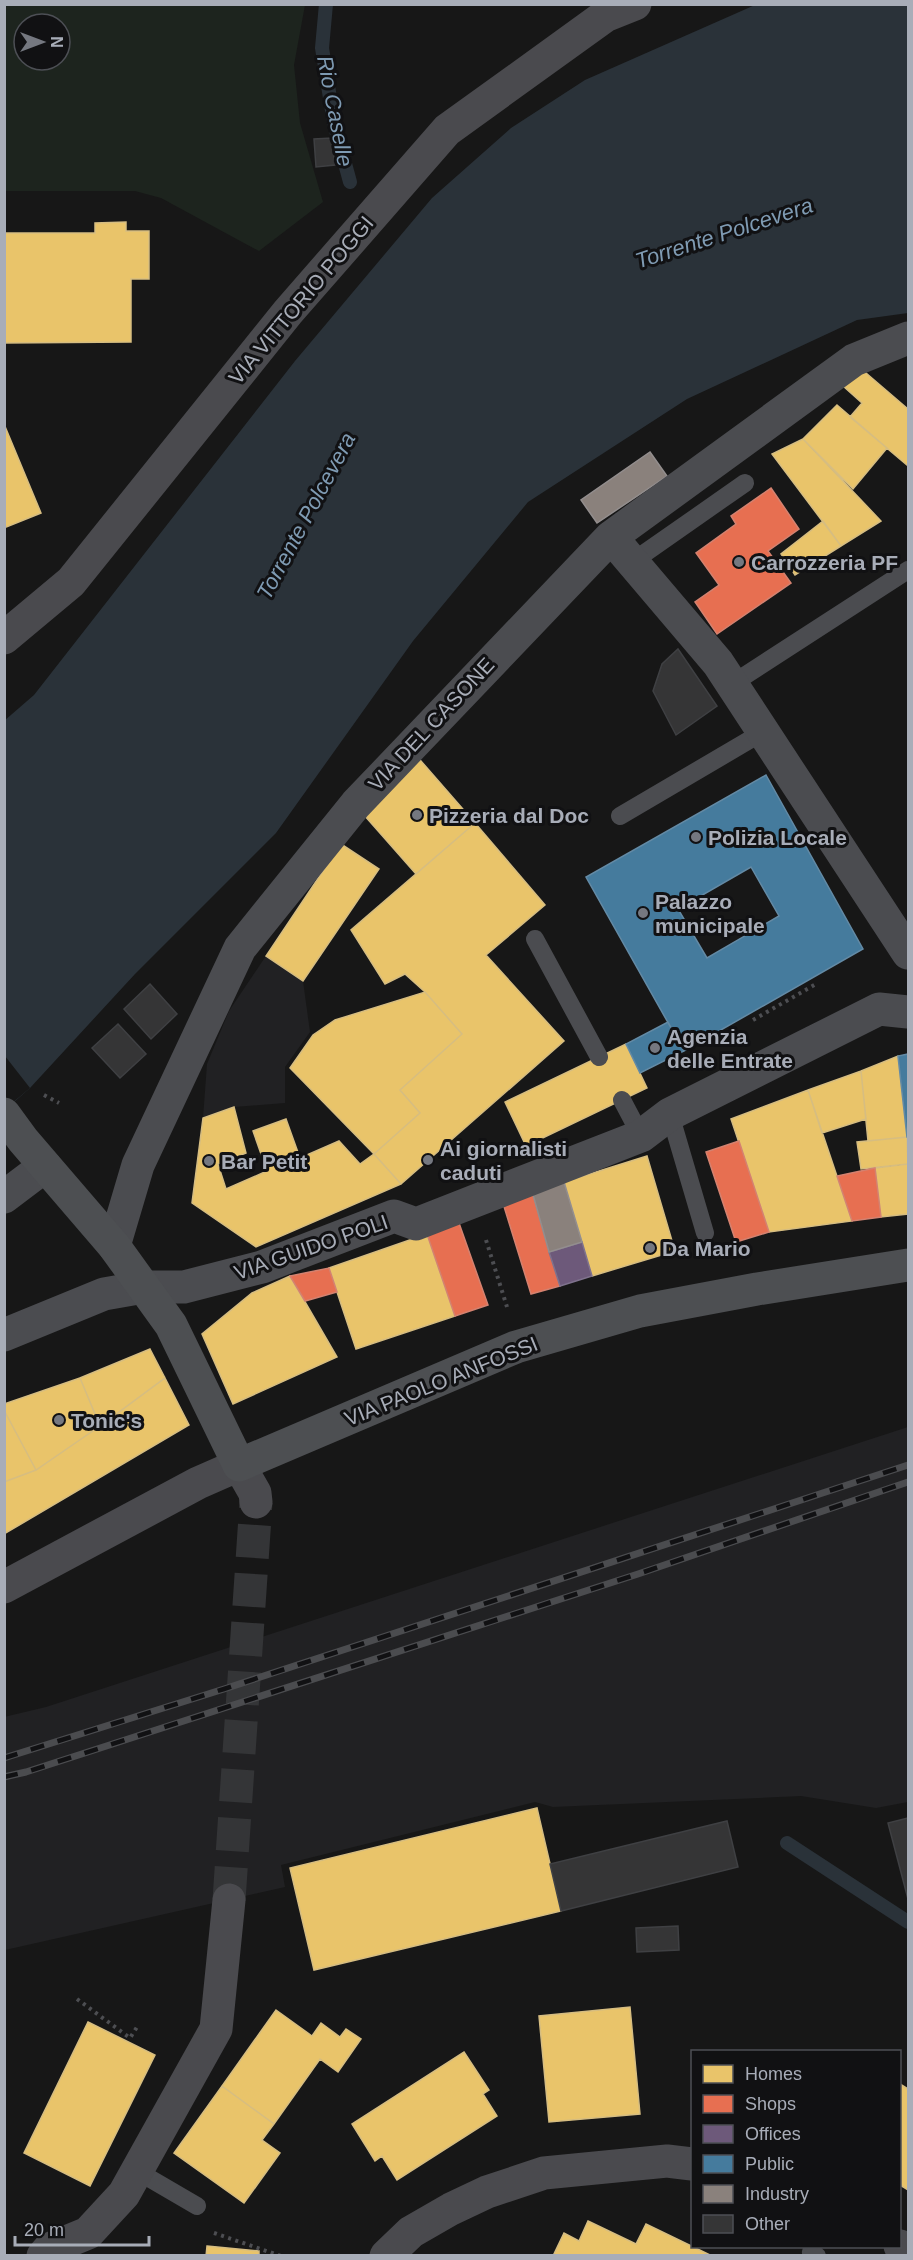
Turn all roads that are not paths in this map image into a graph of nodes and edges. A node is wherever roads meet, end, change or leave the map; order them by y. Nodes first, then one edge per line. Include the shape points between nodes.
1 (635, 4) edge
2 (909, 338) edge
3 (745, 483) dead end
4 (611, 537) junction
5 (644, 554) junction
6 (909, 570) edge
7 (4, 638) edge
8 (732, 684) junction
9 (758, 735) junction
10 (620, 816) dead end
11 (535, 939) dead end
12 (909, 953) edge
13 (909, 1012) edge
14 (599, 1057) dead end
15 (622, 1100) dead end
16 (4, 1114) edge
17 (674, 1127) junction
18 (641, 1136) junction
19 (45, 1166) junction
20 (4, 1197) edge
21 (705, 1233) dead end
22 (114, 1246) junction
23 (909, 1265) edge
24 (144, 1287) junction
25 (4, 1335) edge
26 (239, 1465) junction
27 (256, 1502) tunnel mouth
28 (4, 1587) edge
29 (230, 1900) tunnel mouth
30 (691, 2164) edge
31 (137, 2171) junction
32 (197, 2206) dead end
33 (43, 2256) edge
34 (386, 2256) edge

1 - 7 street, VIA VITTORIO POGGI via 605,16 447,130 288,312 71,582
2 - 4 street, VIA DEL CASONE via 854,360
3 - 5 lane
4 - 5 street
4 - 22 street, VIA DEL CASONE via 356,804 240,948 138,1165
5 - 8 street
6 - 8 lane
8 - 9 street
9 - 10 lane
9 - 12 street
11 - 14 lane
13 - 17 street, VIA GUIDO POLI via 879,1009
15 - 18 lane
16 - 19 main road
17 - 18 street, VIA GUIDO POLI
17 - 21 lane
18 - 24 street, VIA GUIDO POLI via 416,1224 394,1216 262,1267 184,1287
19 - 20 street
19 - 22 main road
22 - 24 main road
23 - 26 main road, VIA PAOLO ANFOSSI via 640,1311 516,1347
24 - 25 street, VIA GUIDO POLI via 104,1294
24 - 26 main road via 171,1325
26 - 27 street
26 - 28 street, VIA PAOLO ANFOSSI
29 - 31 street via 216,2029
30 - 34 street via 667,2161 544,2174 487,2192 451,2209 411,2232
31 - 32 lane
31 - 33 street via 124,2194 88,2233 49,2249

